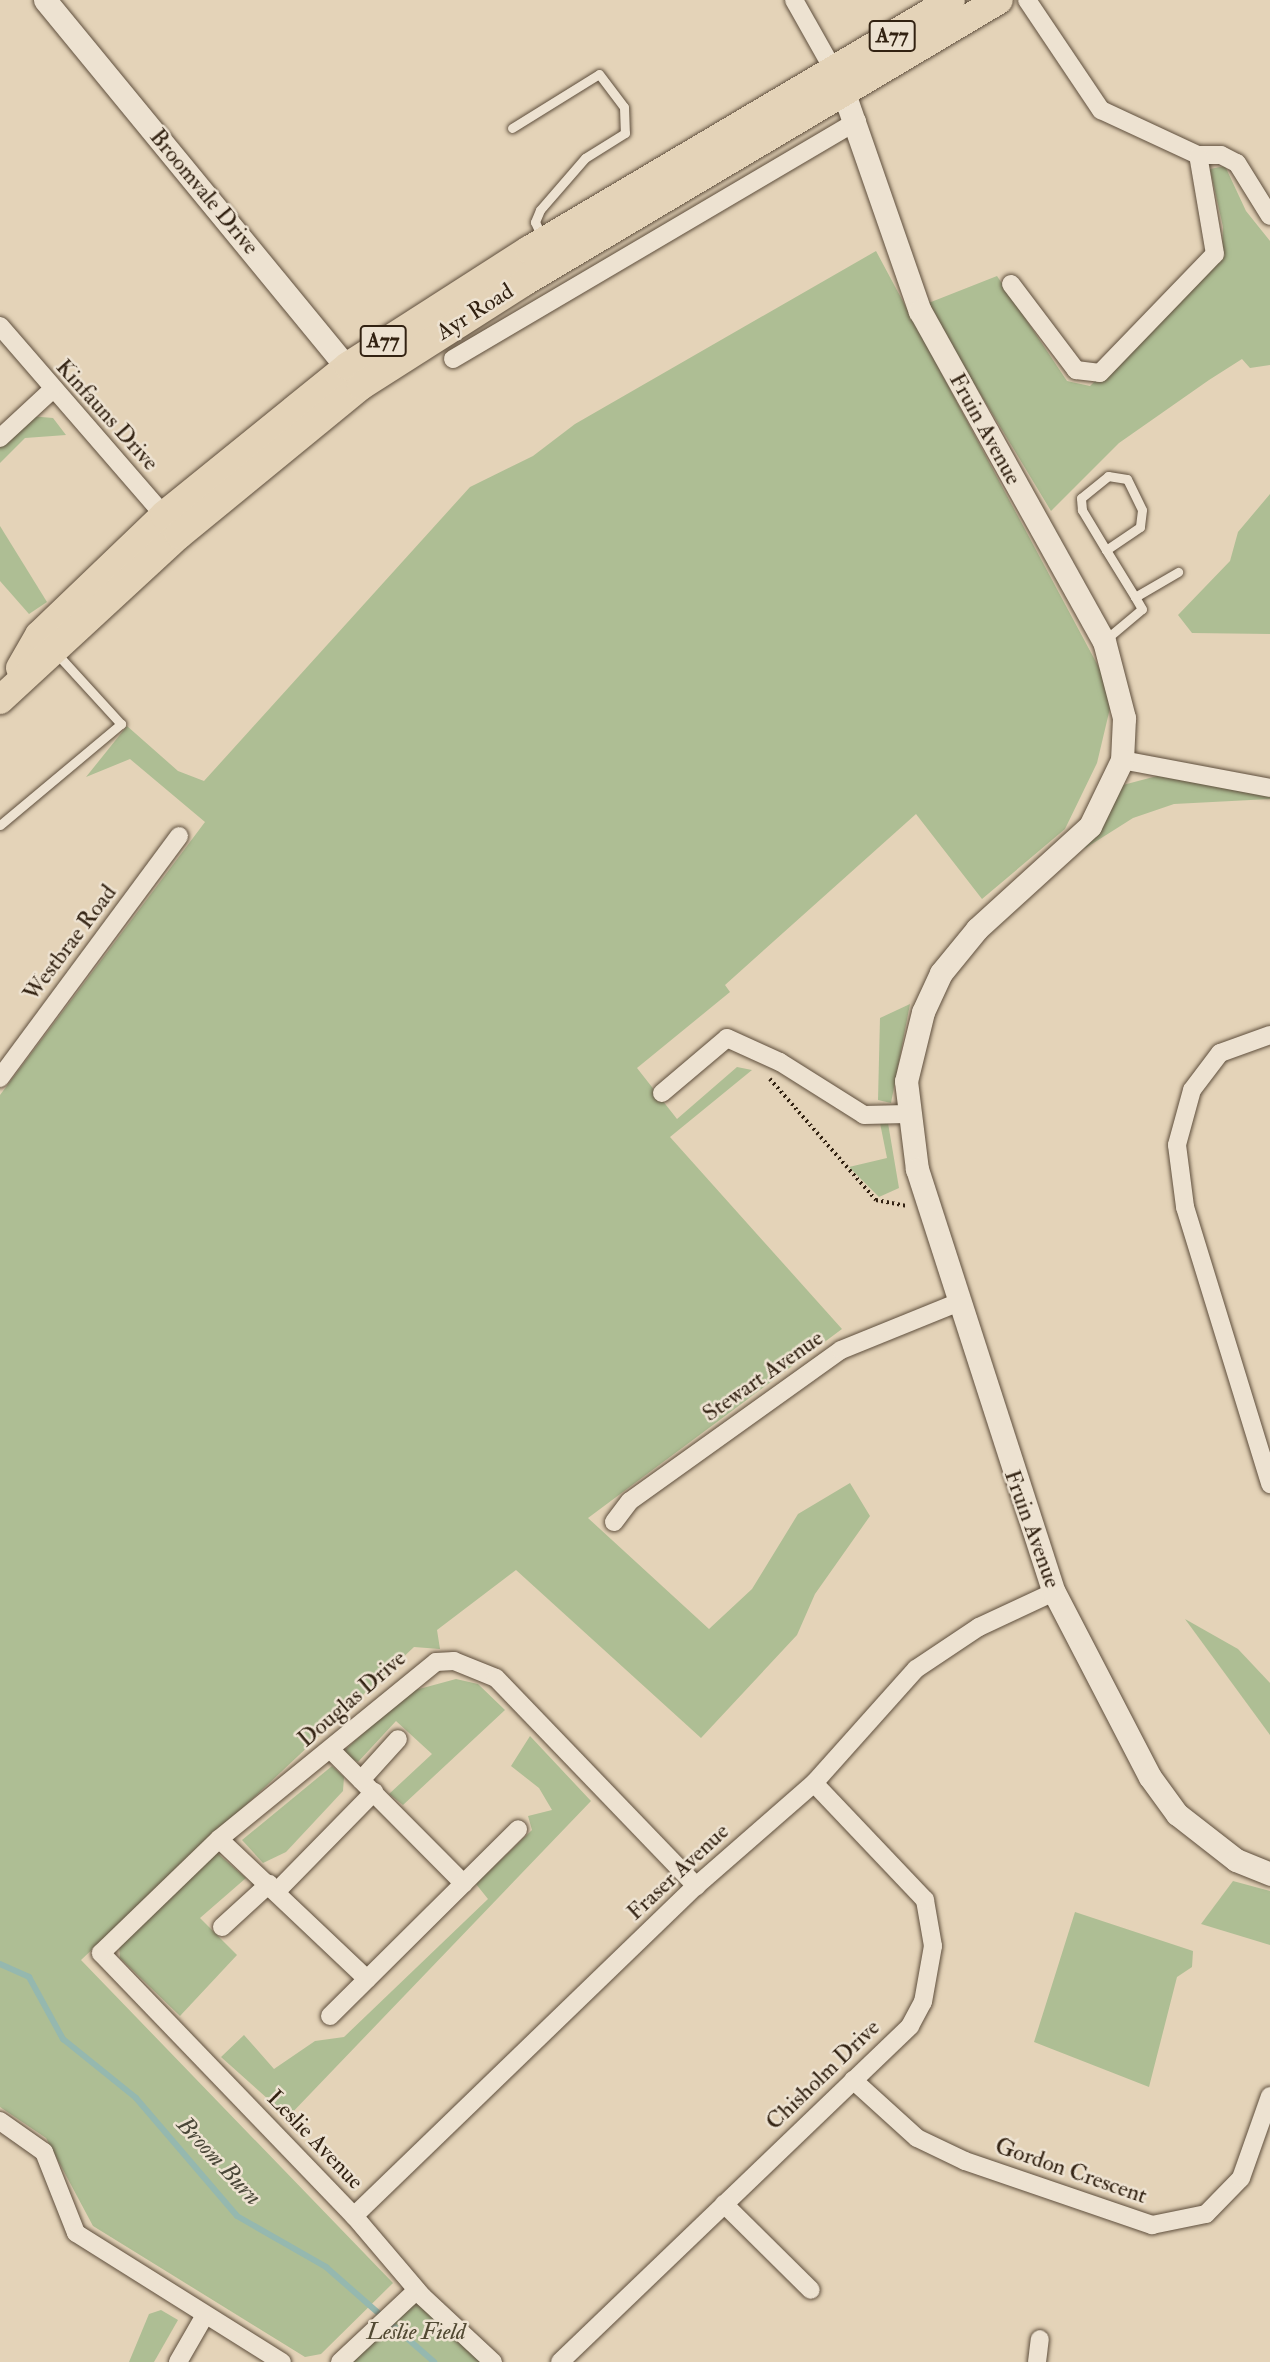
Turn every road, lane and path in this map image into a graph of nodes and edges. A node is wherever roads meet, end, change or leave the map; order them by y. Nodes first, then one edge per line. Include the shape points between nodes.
1 (45, 0) edge
2 (794, 0) edge
3 (951, 0) edge
4 (999, 0) edge
5 (1027, 0) edge
6 (925, 21) junction
7 (841, 81) junction
8 (857, 121) junction
9 (512, 128) dead end
10 (1198, 155) junction
11 (1270, 216) edge
12 (551, 251) junction
13 (1011, 284) dead end
14 (0, 326) edge
15 (453, 359) dead end
16 (354, 376) junction
17 (51, 391) junction
18 (0, 438) edge
19 (172, 525) junction
20 (1106, 550) junction
21 (1178, 572) dead end
22 (1135, 597) junction
23 (1104, 640) junction
24 (46, 643) junction
25 (2, 699) edge
26 (1122, 760) junction
27 (1270, 788) edge
28 (0, 825) edge
29 (179, 836) dead end
30 (1270, 1035) edge
31 (765, 1074) dead end
32 (0, 1078) edge
33 (662, 1093) dead end
34 (907, 1114) junction
35 (929, 1210) junction
36 (960, 1302) junction
37 (1270, 1484) edge
38 (614, 1522) dead end
39 (1054, 1592) junction
40 (398, 1739) dead end
41 (332, 1751) junction
42 (814, 1783) junction
43 (368, 1786) junction
44 (518, 1829) dead end
45 (219, 1839) junction
46 (1270, 1874) edge
47 (464, 1884) junction
48 (696, 1886) junction
49 (273, 1887) junction
50 (222, 1927) dead end
51 (101, 1953) joint
52 (367, 1979) junction
53 (330, 2016) dead end
54 (853, 2080) junction
55 (1270, 2096) edge
56 (0, 2121) edge
57 (724, 2204) junction
58 (354, 2216) junction
59 (417, 2290) junction
60 (811, 2290) dead end
61 (205, 2315) junction
62 (1040, 2339) dead end
63 (178, 2362) edge
64 (282, 2362) edge
65 (340, 2362) edge
66 (493, 2362) edge
67 (560, 2362) edge
68 (1037, 2362) edge

1 - 16 street, Broomvale Drive
2 - 7 street
3 - 6 main road, Ayr Road / A77
4 - 6 main road, Ayr Road / A77
5 - 10 street via 1101,110
6 - 7 main road, Ayr Road / A77
7 - 8 street, Fruin Avenue
7 - 12 main road, Ayr Road / A77
8 - 15 street, Ayr Road
8 - 23 street, Fruin Avenue via 894,247 920,311
9 - 12 lane via 599,74 624,107 625,133 585,158 540,210 535,222
10 - 11 street via 1222,155 1237,163
10 - 13 street via 1214,254 1100,373 1087,377 1076,370
12 - 16 main road, Ayr Road / A77
14 - 17 street, Kinfauns Drive
16 - 19 main road, Ayr Road / A77
17 - 18 street
17 - 19 street, Kinfauns Drive
19 - 24 main road, Ayr Road / A77
20 - 20 lane via 1081,498 1108,477 1127,479 1142,510 1140,527
20 - 22 lane
21 - 22 lane
22 - 23 lane via 1142,609 1135,621
23 - 26 street, Fruin Avenue via 1124,718
24 - 25 main road, Ayr Road / A77
24 - 28 lane via 121,724
26 - 27 street
26 - 34 street, Fruin Avenue via 1090,827 977,929 940,973 913,1044
29 - 32 street, Westbrae Road
30 - 37 street via 1220,1053 1192,1090 1177,1145 1185,1207
31 - 35 path via 876,1200
33 - 34 street via 727,1038 780,1062 864,1115
34 - 35 street, Fruin Avenue
35 - 36 street, Fruin Avenue
36 - 38 street, Stewart Avenue via 841,1350 630,1501
36 - 39 street, Fruin Avenue
39 - 42 street, Fraser Avenue via 979,1626 916,1670
39 - 46 street, Fruin Avenue via 1170,1805 1226,1853
40 - 43 street
41 - 43 street
41 - 45 street, Douglas Drive
41 - 48 street, Douglas Drive via 421,1670 454,1661 474,1667 496,1678 581,1761
42 - 48 street, Fraser Avenue
42 - 54 street, Chisholm Drive via 925,1900 933,1946 923,2001 910,2026
43 - 47 street
43 - 49 street
44 - 47 street
45 - 49 street
45 - 51 street, Douglas Drive
47 - 52 street
48 - 58 street, Fraser Avenue
49 - 50 street
49 - 52 street
51 - 58 street, Leslie Avenue
52 - 53 street
54 - 55 street, Gordon Crescent via 894,2123 929,2144 1152,2225 1206,2214 1241,2178
54 - 57 street, Chisholm Drive
56 - 61 street via 44,2152 76,2233
57 - 60 street
57 - 67 street, Chisholm Drive
58 - 59 street, Leslie Avenue
59 - 65 street
59 - 66 street, Leslie Avenue
61 - 63 street
61 - 64 street
62 - 68 street

